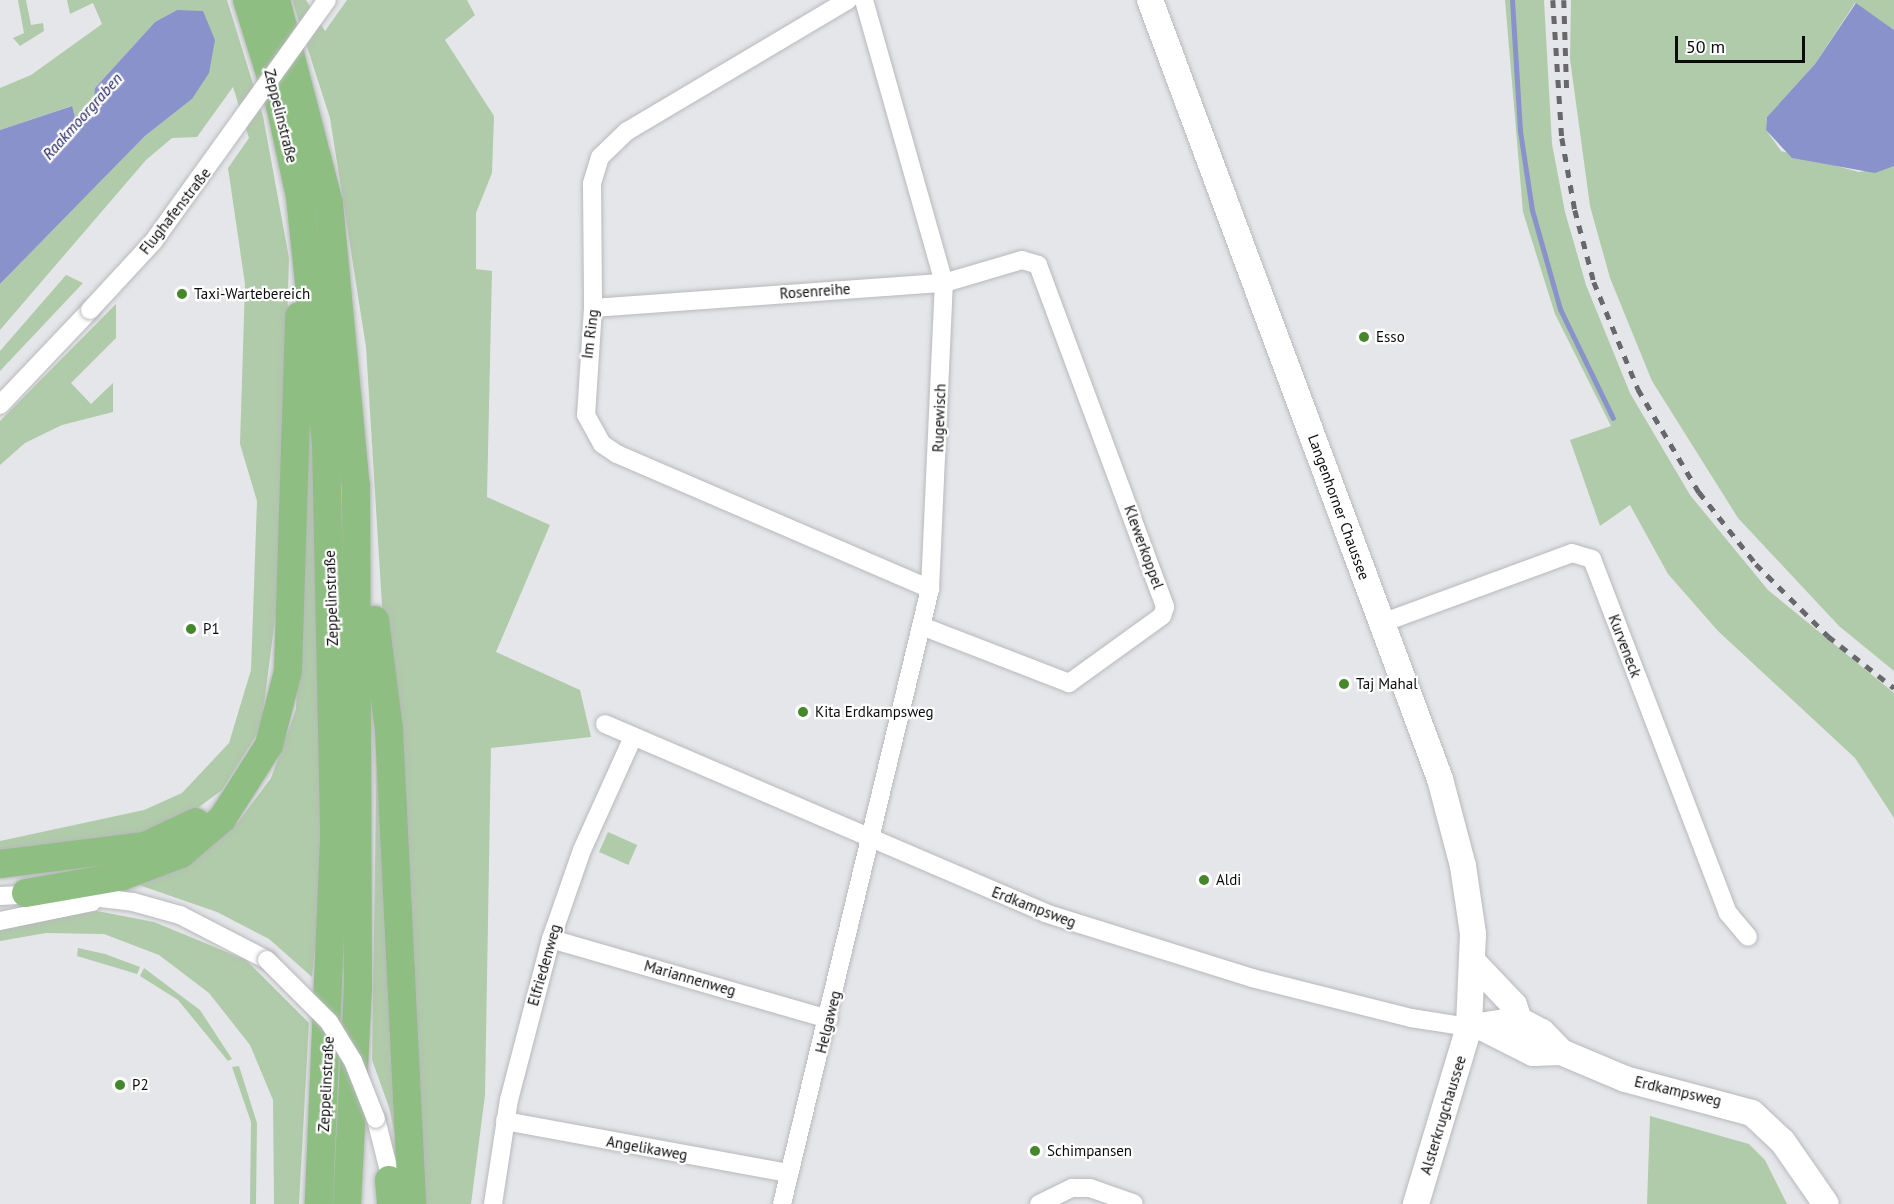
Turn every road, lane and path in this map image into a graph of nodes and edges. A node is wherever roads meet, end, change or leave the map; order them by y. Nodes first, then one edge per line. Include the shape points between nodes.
1 (247, 0) edge
2 (276, 0) edge
3 (327, 0) edge
4 (848, 0) edge
5 (864, 0) edge
6 (1150, 0) edge
7 (300, 196) junction
8 (1033, 261) joint
9 (944, 283) junction
10 (593, 308) junction
11 (0, 405) edge
12 (359, 567) junction
13 (930, 589) junction
14 (1382, 623) junction
15 (924, 627) junction
16 (605, 724) dead end
17 (633, 736) junction
18 (244, 787) junction
19 (873, 841) junction
20 (0, 864) edge
21 (13, 895) edge
22 (111, 898) junction
23 (0, 921) edge
24 (1748, 937) dead end
25 (551, 939) junction
26 (1473, 962) junction
27 (829, 1019) junction
28 (1519, 1020) junction
29 (1476, 1027) junction
30 (1561, 1052) junction
31 (505, 1121) junction
32 (789, 1173) junction
33 (394, 1196) edge
34 (1133, 1203) edge
35 (319, 1204) edge
36 (347, 1204) edge
37 (412, 1204) edge
38 (493, 1204) edge
39 (782, 1204) edge
40 (1039, 1204) edge
41 (1416, 1204) edge
42 (1826, 1204) edge

1 - 7 highway, Zeppelinstraße via 280,105
2 - 12 highway, Zeppelinstraße via 310,118 336,250 351,402
3 - 11 street, Flughafenstraße, bridge via 159,234
4 - 10 street, Im Ring via 606,149 592,184
5 - 9 street, Rugewisch
6 - 14 main road, Langenhorner Chaussee
7 - 18 highway via 288,671 277,727
7 - 35 highway, Zeppelinstraße via 321,373 332,632 334,839
8 - 9 street, Rosenreihe via 1015,261
8 - 15 street, Klewerkoppel via 1043,270 1165,607 1162,616 1069,683
9 - 10 street, Rosenreihe
9 - 13 street, Rugewisch
10 - 13 street, Im Ring via 586,416 602,444
12 - 36 highway, Zeppelinstraße via 358,987
12 - 37 highway via 378,632 389,730
13 - 15 street, Rugewisch
14 - 24 street, Kurveneck via 1572,553 1592,559 1724,903
14 - 26 main road, Langenhorner Chaussee via 1456,837
15 - 19 street, Rugewisch
16 - 17 street, Erdkampsweg
17 - 19 street, Erdkampsweg
17 - 25 street, Elfriedenweg via 582,850
18 - 20 highway via 163,841
18 - 21 highway via 208,833 163,863
19 - 27 street, Helgaweg
19 - 29 street, Erdkampsweg via 1045,913 1139,945 1377,1010
21 - 22 street
22 - 23 street
22 - 33 street, bridge via 180,915 267,960 329,1022 353,1060 376,1119
25 - 27 street, Mariannenweg
25 - 31 street, Elfriedenweg
26 - 28 main road, Erdkampsweg via 1514,1005
26 - 29 main road, Langenhorner Chaussee
27 - 32 street, Helgaweg
28 - 29 main road, Erdkampsweg
28 - 30 main road, Erdkampsweg via 1542,1032
29 - 30 main road, Erdkampsweg via 1533,1053
29 - 41 main road, Alsterkrugchaussee
30 - 42 main road, Erdkampsweg via 1633,1081 1715,1099 1752,1113 1783,1142
31 - 32 street, Angelikaweg
31 - 38 street, Elfriedenweg
32 - 39 street, Helgaweg
34 - 40 street via 1090,1188 1072,1188

